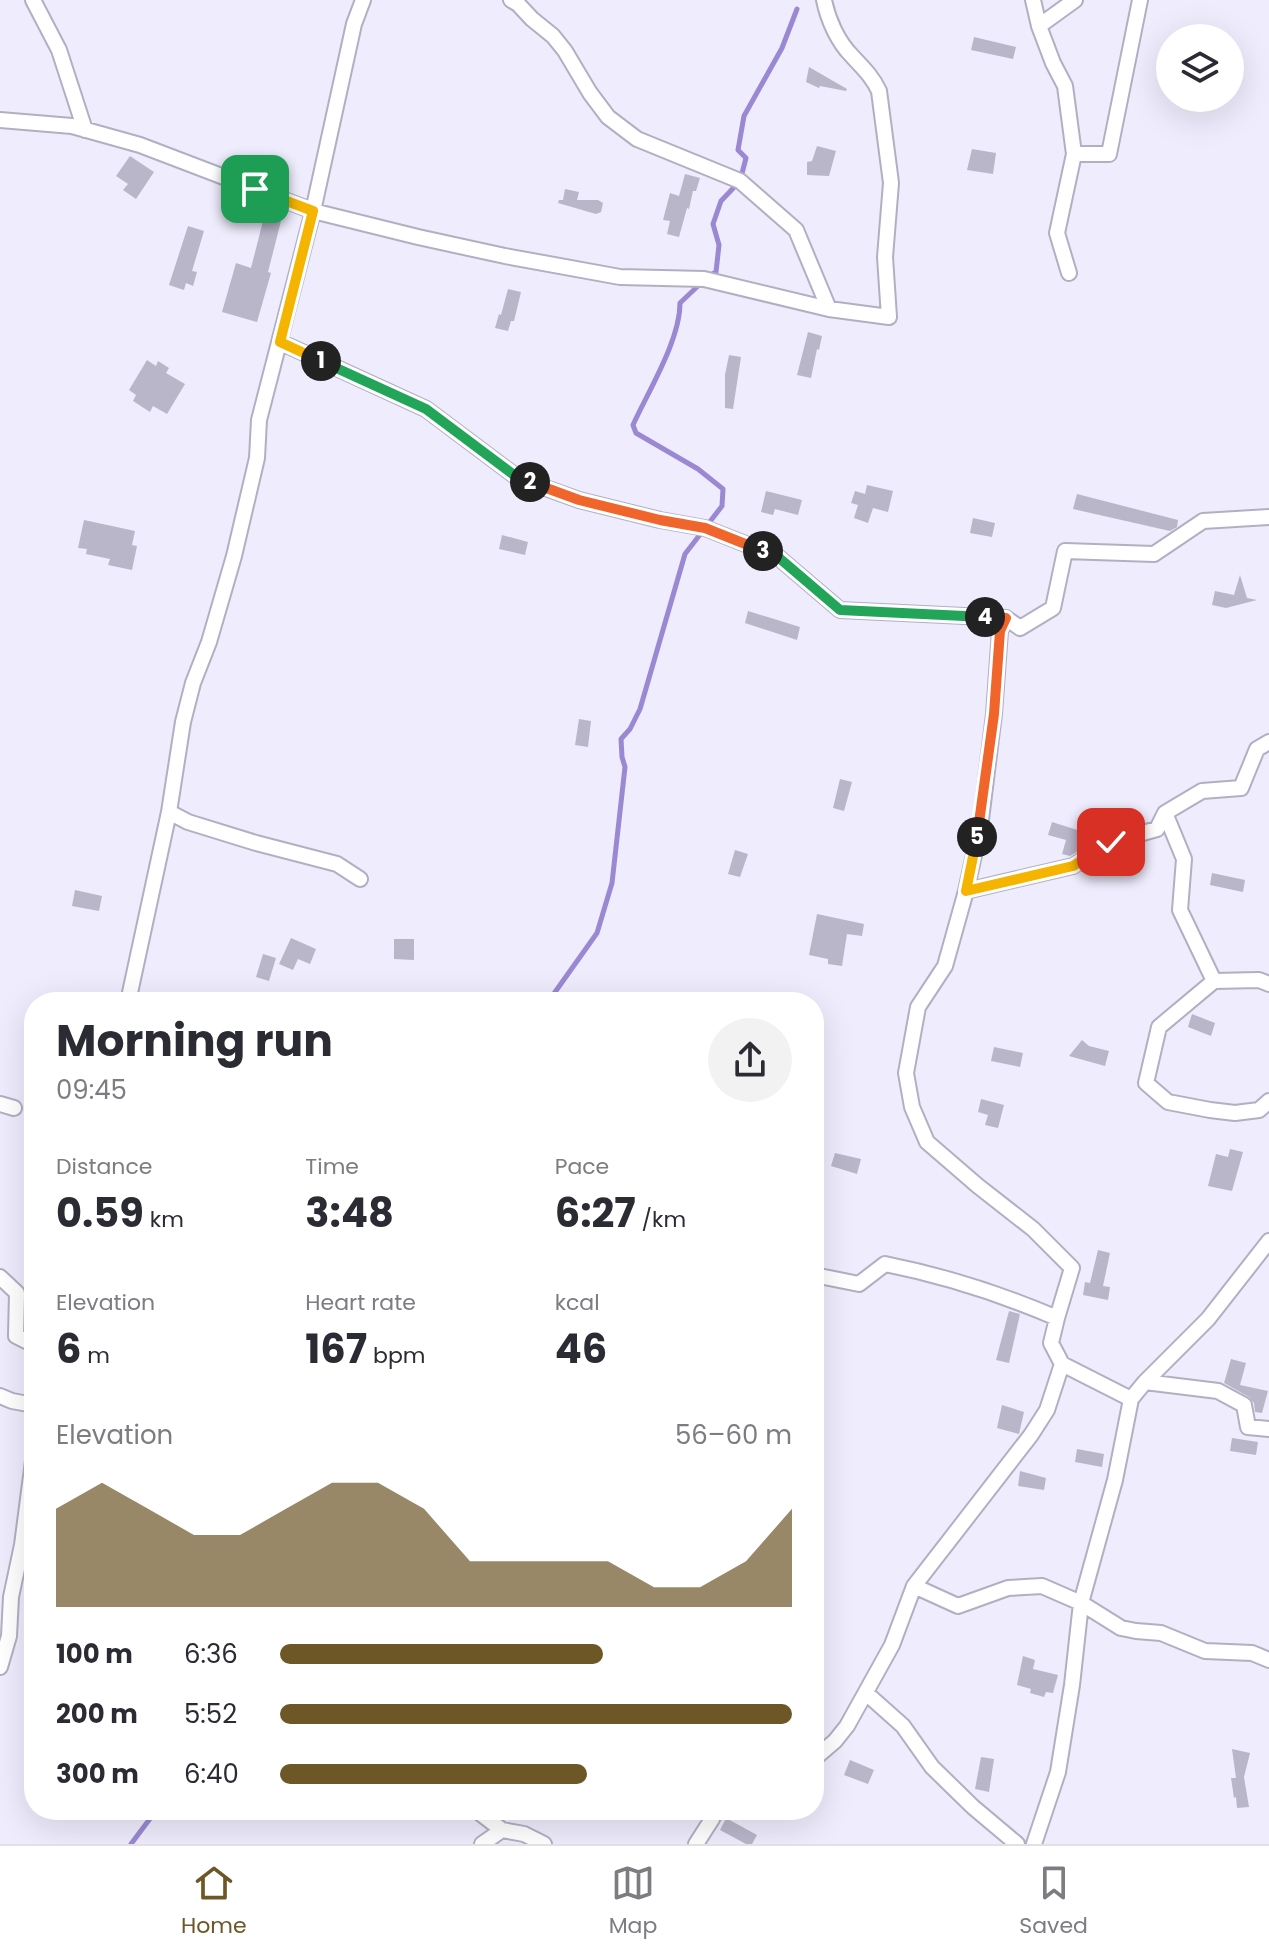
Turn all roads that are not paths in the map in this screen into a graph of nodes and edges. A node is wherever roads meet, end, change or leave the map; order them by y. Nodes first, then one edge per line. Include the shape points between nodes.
1 (33, 0) edge
2 (363, 0) edge
3 (511, 0) edge
4 (824, 0) edge
5 (1033, 0) edge
6 (1075, 0) edge
7 (1140, 0) edge
8 (1039, 26) junction
9 (0, 120) edge
10 (85, 130) junction
11 (1074, 154) junction
12 (313, 211) junction
13 (1069, 273) dead end
14 (829, 309) junction
15 (280, 342) junction
16 (1269, 517) edge
17 (1006, 618) junction
18 (1269, 742) edge
19 (169, 812) junction
20 (1165, 813) junction
21 (360, 879) dead end
22 (966, 891) junction
23 (1214, 981) junction
24 (1269, 984) edge
25 (130, 992) edge
26 (1269, 1101) edge
27 (1269, 1241) edge
28 (0, 1277) edge
29 (824, 1277) edge
30 (1057, 1318) junction
31 (24, 1340) edge
32 (1062, 1364) junction
33 (1145, 1382) junction
34 (0, 1396) edge
35 (1131, 1399) junction
36 (24, 1403) edge
37 (1269, 1429) edge
38 (24, 1531) edge
39 (914, 1586) junction
40 (1081, 1603) junction
41 (1269, 1660) edge
42 (0, 1667) edge
43 (866, 1693) junction
44 (824, 1750) edge
45 (489, 1820) edge
46 (711, 1820) edge
47 (502, 1830) junction
48 (482, 1844) edge
49 (544, 1844) edge
50 (696, 1844) edge
51 (1017, 1844) edge
52 (1034, 1844) edge

1 - 10 street via 59,50
2 - 12 street
3 - 14 street via 553,36 608,117 637,139 740,181 796,230
4 - 14 street via 842,44 879,91 891,183 885,257 889,317
5 - 8 street
6 - 8 street
7 - 11 street via 1109,154
8 - 11 street via 1065,86
9 - 10 street
10 - 12 street via 140,145
11 - 13 street via 1057,233
12 - 14 street via 505,256 620,277 704,279
12 - 15 street
15 - 17 street via 426,409 518,478 579,500 705,528 778,557 840,610
15 - 19 street via 259,420 257,458 234,556 183,722
16 - 17 street via 1203,521 1154,554 1065,551 1053,608 1020,628
17 - 22 street via 1000,631 980,828
18 - 20 street via 1257,749 1241,788 1202,791
19 - 21 street via 337,864
19 - 25 street
20 - 22 street via 1157,829 1111,842 1073,866
20 - 23 street via 1184,859 1180,910
22 - 30 street via 945,966 918,1007 906,1073 912,1107 927,1142 1072,1268
23 - 24 street
23 - 26 street via 1159,1027 1146,1083 1168,1102 1210,1110 1259,1110
27 - 33 street via 1208,1319
28 - 31 street via 17,1293 16,1336
29 - 30 street via 859,1284 885,1264 1010,1298
30 - 32 street via 1051,1343
32 - 35 street
32 - 39 street via 1047,1410 1031,1435
33 - 35 street
33 - 37 street via 1218,1391 1244,1405 1248,1427
34 - 36 street
35 - 40 street
38 - 42 street
39 - 40 street via 958,1606 1008,1588 1042,1586
39 - 43 street via 892,1645
40 - 41 street via 1121,1628 1161,1633 1205,1651 1252,1653
40 - 52 street via 1058,1772
43 - 44 street via 847,1726
43 - 51 street via 903,1726 932,1767
45 - 47 street
46 - 50 street
47 - 48 street
47 - 49 street

